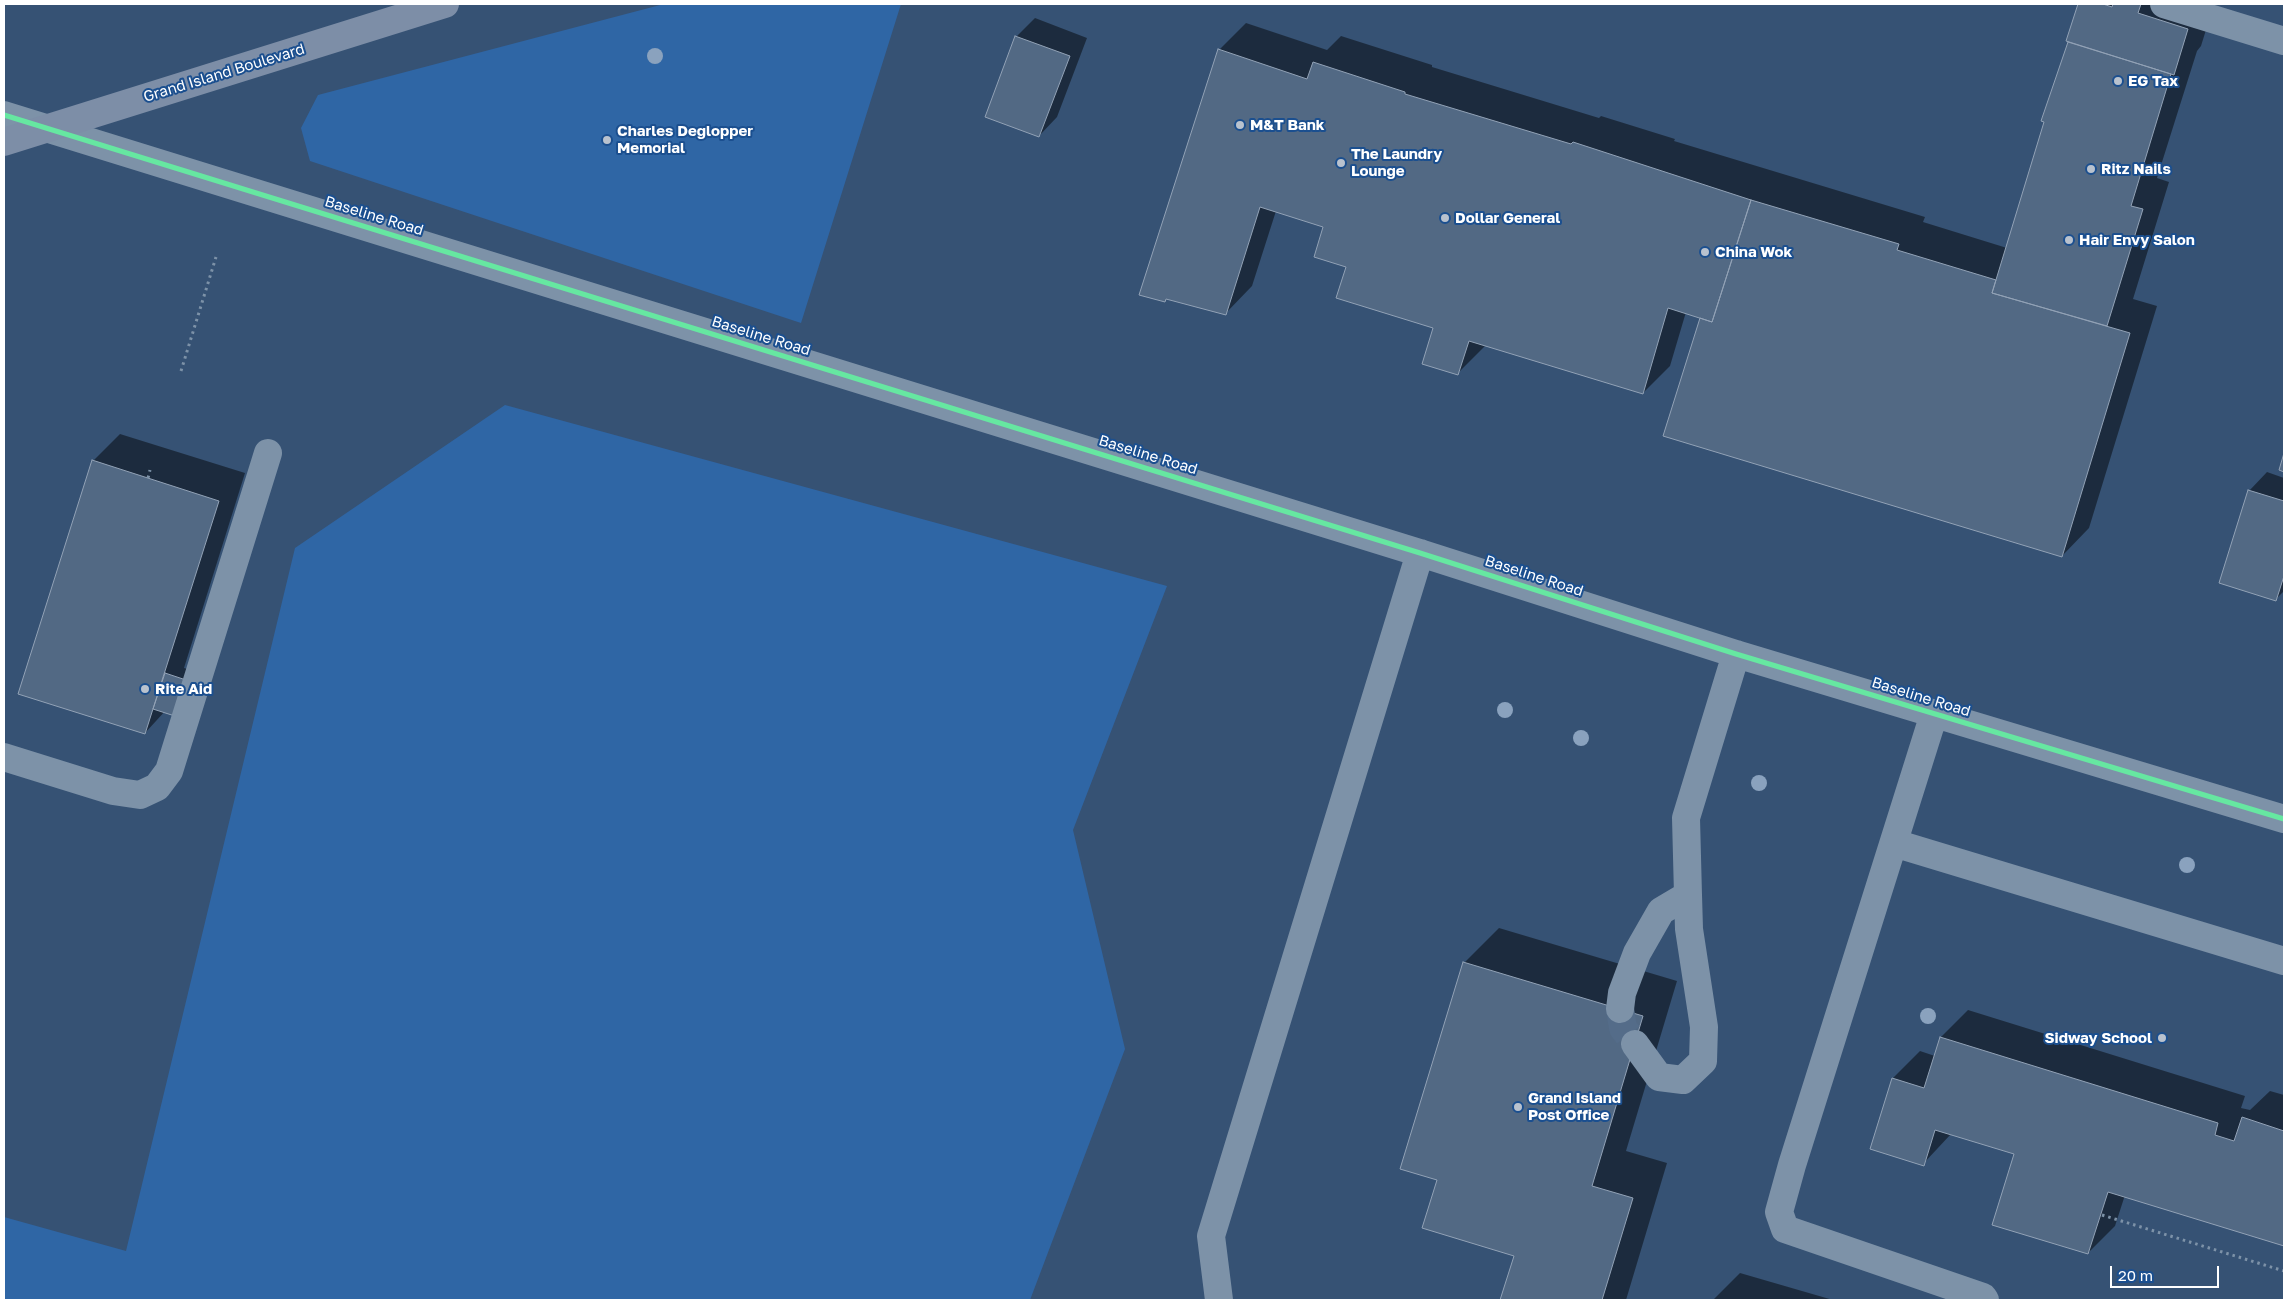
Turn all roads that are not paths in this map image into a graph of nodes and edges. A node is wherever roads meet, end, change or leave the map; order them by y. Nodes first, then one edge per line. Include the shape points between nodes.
1 (445, 4) edge
2 (2164, 4) edge
3 (2284, 41) edge
4 (4, 115) edge
5 (48, 128) junction
6 (4, 142) edge
7 (268, 453) dead end
8 (1420, 552) junction
9 (1736, 654) junction
10 (1934, 714) junction
11 (4, 757) edge
12 (2284, 819) edge
13 (1894, 843) junction
14 (1688, 895) junction
15 (2284, 961) edge
16 (1620, 1009) tunnel mouth
17 (1635, 1044) tunnel mouth
18 (1219, 1300) edge
19 (1985, 1300) edge

1 - 5 main road, Grand Island Boulevard
2 - 3 street
4 - 5 street, Baseline Road
5 - 6 main road, Grand Island Boulevard
5 - 8 street, Baseline Road
7 - 11 street via 169,771 157,787 140,795 113,791
8 - 9 street, Baseline Road
8 - 18 street via 1211,1236
9 - 10 street, Baseline Road
9 - 14 street via 1686,818
10 - 12 street, Baseline Road
10 - 13 street
13 - 15 street
13 - 19 street via 1779,1212 1786,1228
14 - 16 street via 1661,911 1637,953 1622,993
14 - 17 street via 1704,1027 1703,1061 1683,1080 1659,1077

